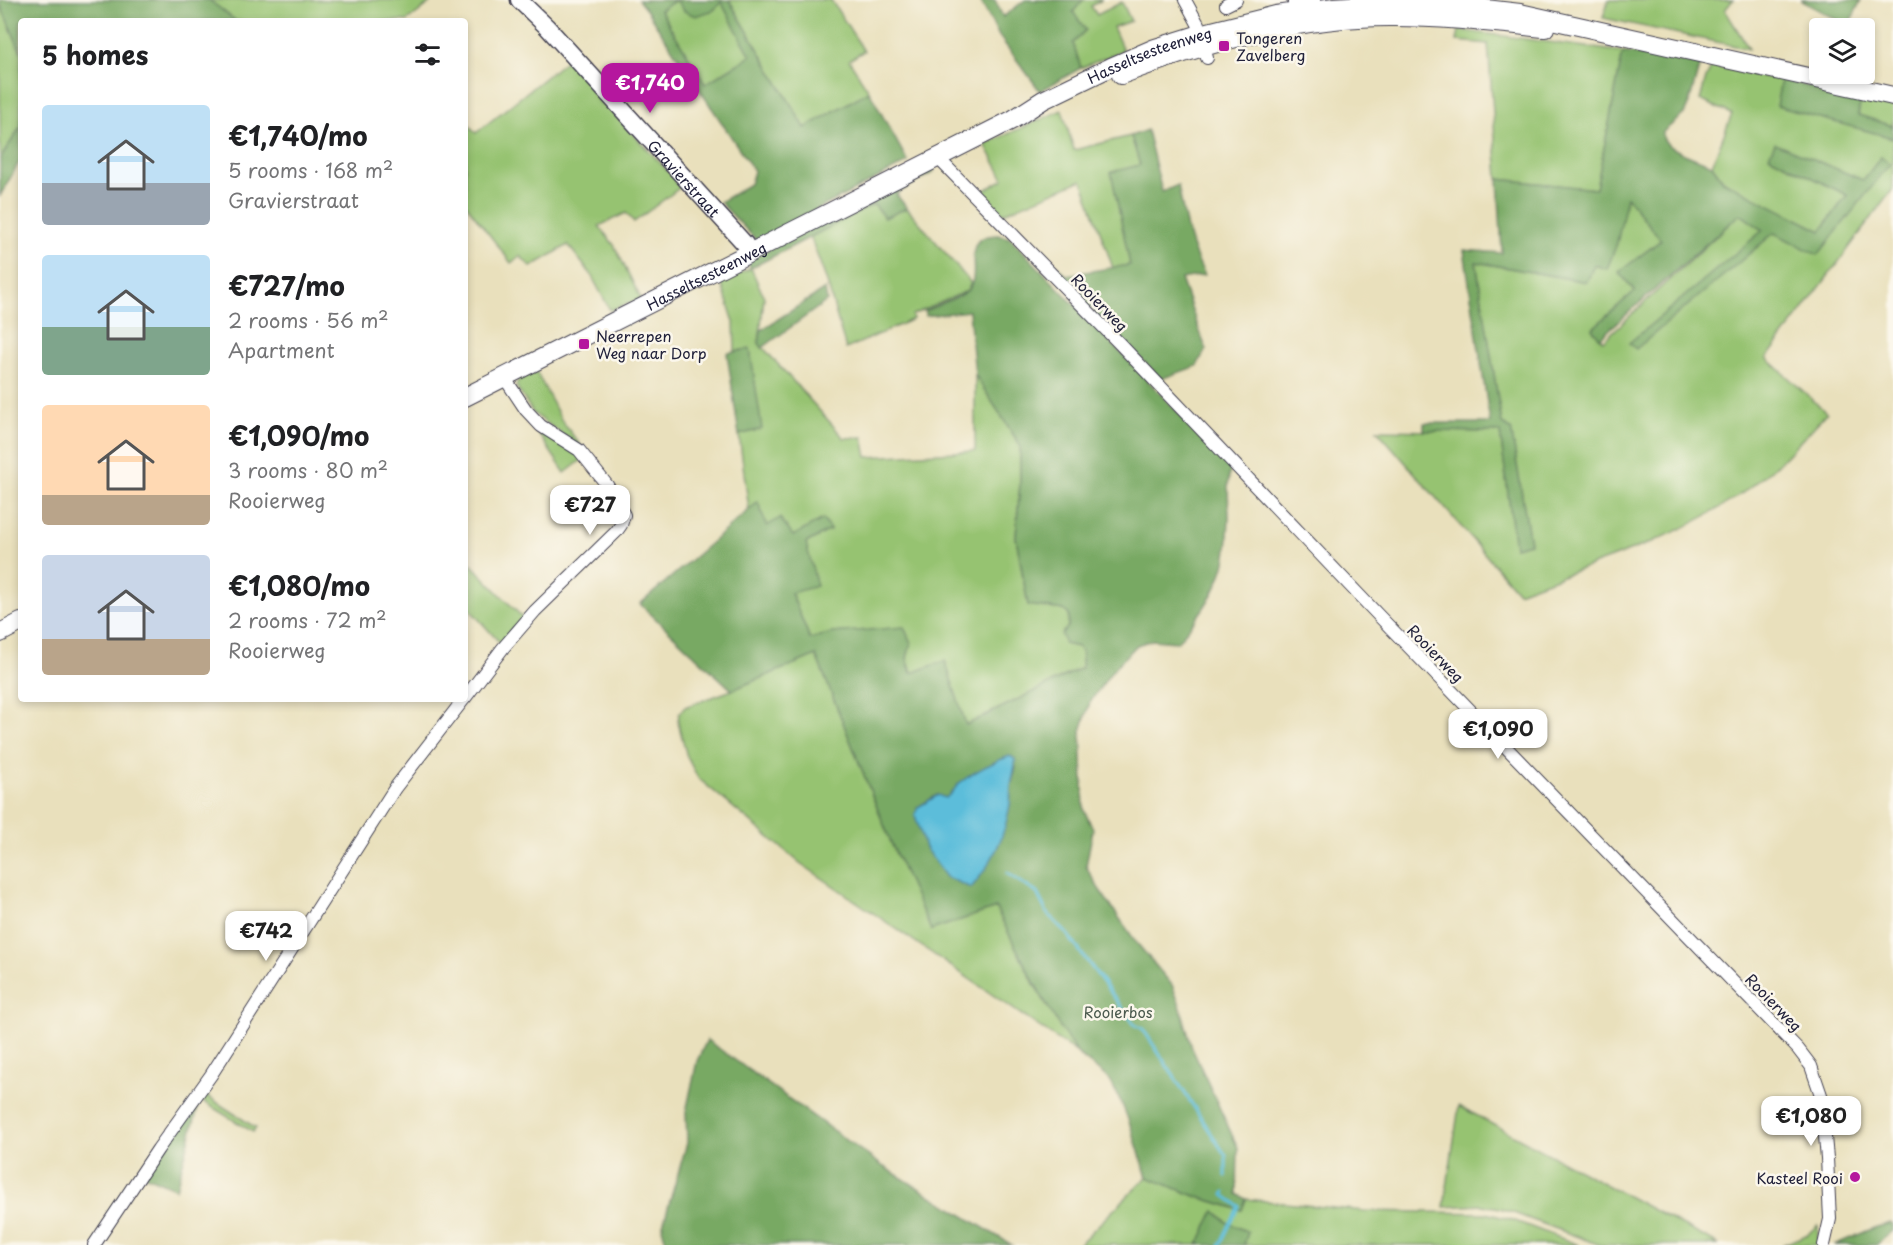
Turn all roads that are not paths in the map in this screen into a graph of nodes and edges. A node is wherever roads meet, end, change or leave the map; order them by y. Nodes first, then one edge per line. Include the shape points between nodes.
1 (519, 0) edge
2 (1185, 0) edge
3 (1305, 9) edge
4 (1204, 46) junction
5 (1893, 96) edge
6 (937, 157) junction
7 (750, 253) junction
8 (504, 377) junction
9 (468, 395) edge
10 (18, 624) edge
11 (0, 633) edge
12 (468, 695) edge
13 (463, 702) edge
14 (94, 1245) edge
15 (1824, 1245) edge

1 - 7 street, Gravierstraat
2 - 4 street
3 - 4 main road, Hasseltsesteenweg via 1233,25
3 - 5 main road, Hasseltsesteenweg via 1442,4 1520,13
4 - 6 main road, Hasseltsesteenweg via 1155,48 1053,95
6 - 7 main road, Hasseltsesteenweg
6 - 15 street, Rooierweg via 1798,1049 1811,1066 1821,1095 1830,1219
7 - 8 main road, Hasseltsesteenweg
8 - 9 main road, Hasseltsesteenweg
8 - 12 street via 541,426 579,450 607,485 624,515 616,532 535,611
10 - 11 main road
13 - 14 street via 396,788 211,1075

